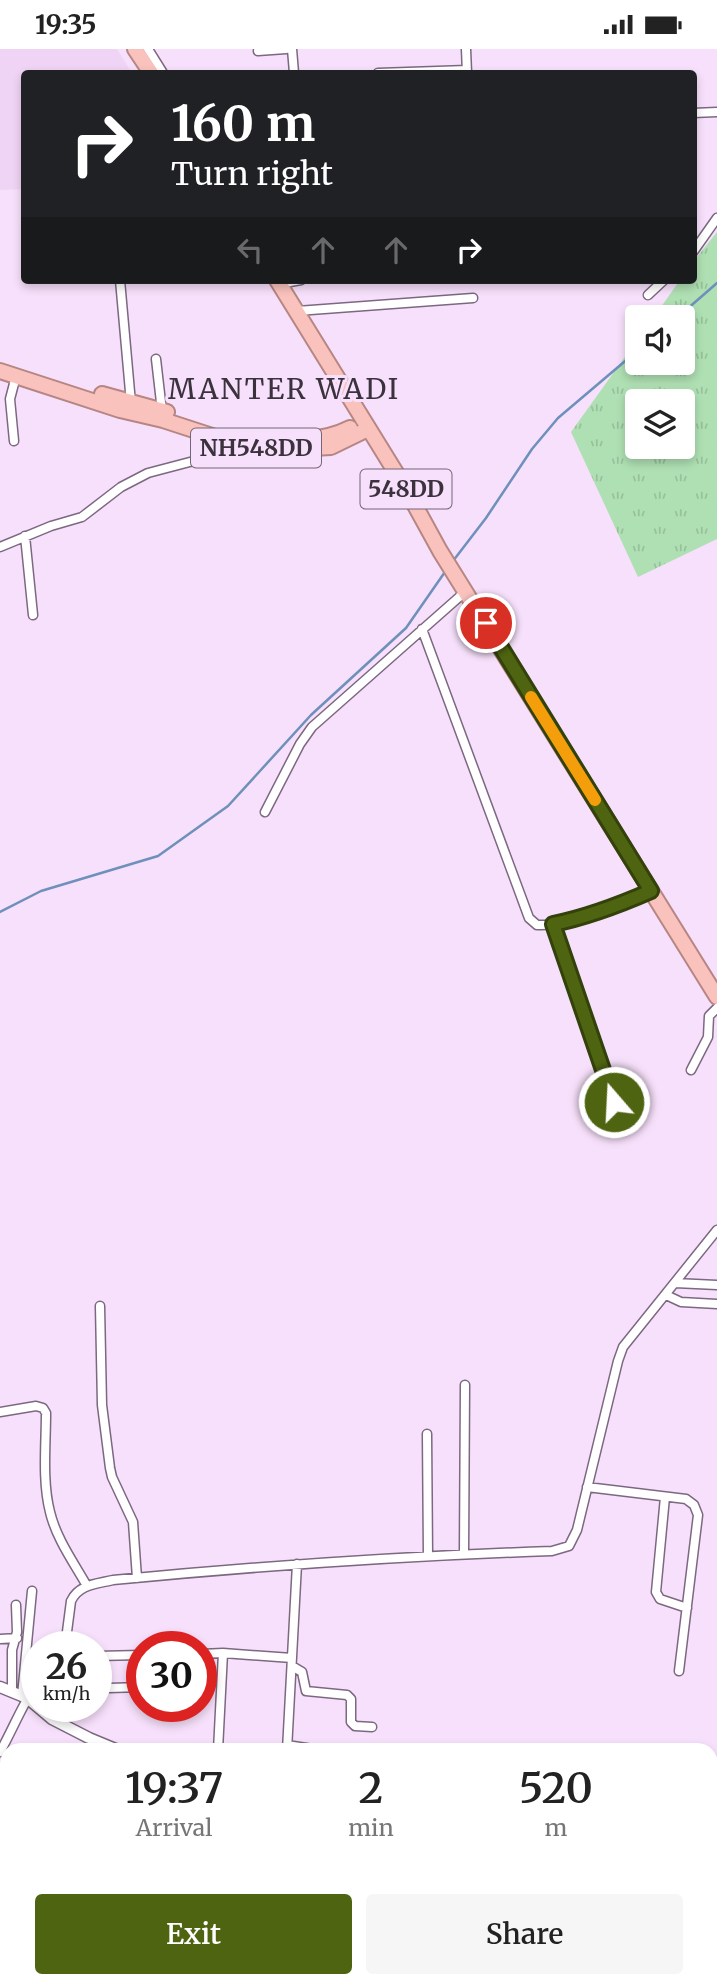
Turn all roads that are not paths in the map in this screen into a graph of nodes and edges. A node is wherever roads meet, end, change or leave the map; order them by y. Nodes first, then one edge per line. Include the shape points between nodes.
1 (135, 49) edge
2 (148, 49) edge
3 (270, 49) edge
4 (286, 49) edge
5 (292, 49) edge
6 (467, 49) edge
7 (258, 51) edge
8 (149, 70) edge
9 (161, 70) edge
10 (294, 70) edge
11 (467, 70) edge
12 (717, 112) edge
13 (697, 113) edge
14 (717, 218) edge
15 (697, 246) edge
16 (120, 284) edge
17 (279, 284) edge
18 (660, 284) edge
19 (648, 295) dead end
20 (473, 298) dead end
21 (297, 311) junction
22 (156, 359) dead end
23 (0, 364) edge
24 (0, 371) edge
25 (16, 376) junction
26 (49, 382) junction
27 (131, 407) junction
28 (163, 411) junction
29 (366, 425) junction
30 (14, 441) dead end
31 (247, 442) junction
32 (24, 536) junction
33 (0, 547) edge
34 (466, 591) junction
35 (33, 615) dead end
36 (422, 629) junction
37 (265, 812) dead end
38 (651, 891) junction
39 (553, 924) junction
40 (717, 997) edge
41 (717, 1008) edge
42 (691, 1070) dead end
43 (614, 1102) dead end
44 (717, 1230) edge
45 (675, 1283) junction
46 (717, 1285) edge
47 (666, 1295) junction
48 (717, 1304) edge
49 (100, 1306) dead end
50 (465, 1385) dead end
51 (0, 1412) edge
52 (427, 1434) dead end
53 (587, 1487) junction
54 (665, 1497) junction
55 (464, 1554) junction
56 (428, 1556) junction
57 (297, 1564) junction
58 (137, 1578) junction
59 (87, 1587) junction
60 (32, 1591) dead end
61 (16, 1605) dead end
62 (687, 1608) junction
63 (29, 1631) edge
64 (67, 1631) edge
65 (17, 1638) junction
66 (0, 1639) edge
67 (217, 1653) edge
68 (223, 1653) junction
69 (292, 1662) junction
70 (680, 1671) dead end
71 (0, 1687) edge
72 (12, 1692) junction
73 (21, 1695) edge
74 (21, 1707) edge
75 (58, 1722) edge
76 (372, 1727) dead end
77 (89, 1738) junction
78 (5, 1743) edge
79 (89, 1743) edge
80 (101, 1743) edge
81 (218, 1743) edge
82 (287, 1743) edge

1 - 8 highway
2 - 9 street
3 - 4 street
3 - 7 street
5 - 10 street
6 - 11 street
12 - 13 street
14 - 15 street
16 - 27 street
17 - 21 highway
18 - 19 street
20 - 21 street
21 - 29 highway
22 - 28 street
23 - 26 highway, NH548DD
24 - 25 highway, NH548DD
25 - 26 highway, NH548DD
25 - 30 street via 10,400
26 - 27 highway, NH548DD
27 - 28 highway, NH548DD
27 - 31 highway, NH548DD
28 - 31 highway, NH548DD
29 - 31 highway, NH548DD via 331,447 277,450
29 - 34 highway, 548DD
31 - 32 street via 148,473 121,487 90,513
32 - 33 street
32 - 35 street
34 - 36 street
34 - 38 highway, 548DD
36 - 37 street via 312,727
36 - 39 street via 530,918 537,925
38 - 39 street via 582,918
38 - 40 highway, 548DD
39 - 43 street
41 - 42 street via 709,1016 708,1037
44 - 45 street
45 - 46 street
45 - 47 street
47 - 48 street via 681,1302
47 - 53 street via 620,1354
49 - 58 street via 102,1405 110,1468 133,1522
50 - 55 street
51 - 59 street via 36,1406 46,1413 50,1512
52 - 56 street
53 - 54 street
53 - 55 street via 569,1546 552,1551
54 - 62 street via 656,1592 660,1599
54 - 62 street via 686,1499 698,1515
55 - 56 street
56 - 57 street
57 - 58 street
57 - 69 street
58 - 59 street
59 - 64 street via 78,1590 71,1601
60 - 63 street
61 - 65 street
62 - 70 street
65 - 66 street
65 - 72 street via 12,1650
67 - 68 street
68 - 69 street
68 - 81 street
69 - 76 street via 302,1672 306,1691 347,1695 351,1722
69 - 82 street
71 - 72 street
72 - 73 street
74 - 78 street
75 - 77 street
77 - 79 street
77 - 80 street

